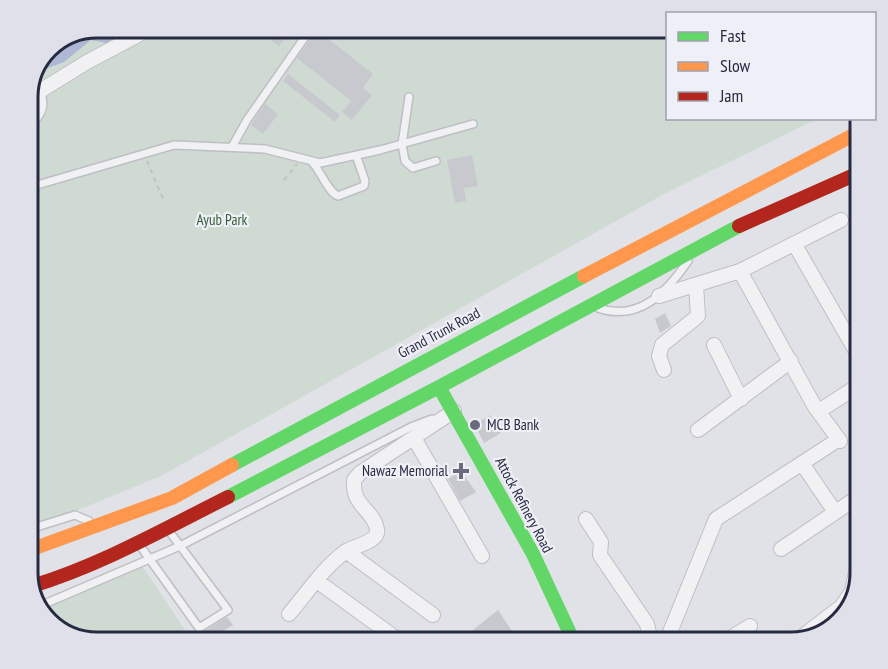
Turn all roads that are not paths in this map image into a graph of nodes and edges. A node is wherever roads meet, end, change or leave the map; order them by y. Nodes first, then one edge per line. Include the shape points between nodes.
1 (134, 37) edge
2 (305, 37) edge
3 (39, 89) edge
4 (38, 95) edge
5 (410, 97) dead end
6 (38, 115) edge
7 (473, 124) dead end
8 (850, 137) edge
9 (402, 144) junction
10 (232, 147) junction
11 (356, 155) junction
12 (436, 161) dead end
13 (313, 164) junction
14 (850, 179) edge
15 (38, 185) edge
16 (841, 220) dead end
17 (795, 245) junction
18 (699, 246) junction
19 (740, 271) junction
20 (696, 285) junction
21 (659, 296) junction
22 (590, 306) junction
23 (850, 341) edge
24 (714, 345) dead end
25 (791, 361) junction
26 (664, 370) dead end
27 (440, 387) junction
28 (850, 391) edge
29 (741, 399) junction
30 (454, 411) junction
31 (819, 411) junction
32 (698, 430) dead end
33 (414, 438) junction
34 (803, 465) dead end
35 (850, 502) edge
36 (835, 512) junction
37 (586, 519) dead end
38 (100, 525) junction
39 (166, 526) junction
40 (38, 527) edge
41 (138, 543) junction
42 (38, 546) edge
43 (180, 546) junction
44 (781, 549) dead end
45 (346, 551) junction
46 (482, 556) dead end
47 (150, 559) junction
48 (317, 580) junction
49 (39, 584) edge
50 (46, 603) edge
51 (835, 611) edge
52 (289, 614) dead end
53 (433, 615) dead end
54 (817, 625) edge
55 (750, 626) dead end
56 (387, 632) edge
57 (569, 632) edge
58 (648, 632) edge
59 (670, 632) edge
60 (740, 632) edge

1 - 3 street
2 - 10 lane
4 - 6 lane via 44,100
5 - 9 lane
7 - 9 lane
8 - 38 main road, Grand Trunk Road via 432,356 172,498
9 - 11 lane
9 - 12 lane via 408,165 413,168
10 - 13 lane via 265,149
10 - 15 lane via 174,145
11 - 13 lane
11 - 13 lane via 364,186 338,196
14 - 18 main road
16 - 17 street
17 - 19 street
17 - 23 street
18 - 21 lane
18 - 22 main road
19 - 20 street
19 - 25 street
20 - 21 street
20 - 26 street via 698,316 662,345 659,356
21 - 22 lane via 624,313
22 - 27 main road
24 - 29 street
25 - 29 street
25 - 31 street
27 - 30 main road, Attock Refinery Road
27 - 39 main road
28 - 31 street
29 - 32 street
30 - 33 street
30 - 43 lane via 411,427
30 - 57 main road, Attock Refinery Road via 533,554
31 - 59 street via 837,442 716,519
33 - 45 street via 354,480 356,499 377,527 377,534
33 - 46 street
34 - 36 street
35 - 36 street
36 - 44 street
37 - 58 street via 601,542 600,555
38 - 40 lane via 75,515
38 - 42 main road, Grand Trunk Road
39 - 41 main road
39 - 43 lane
41 - 47 lane
41 - 49 main road
43 - 47 lane
43 - 47 lane via 228,610 199,628
45 - 48 street
45 - 53 street
47 - 50 lane
48 - 52 street
48 - 56 street
51 - 54 street
55 - 60 street

